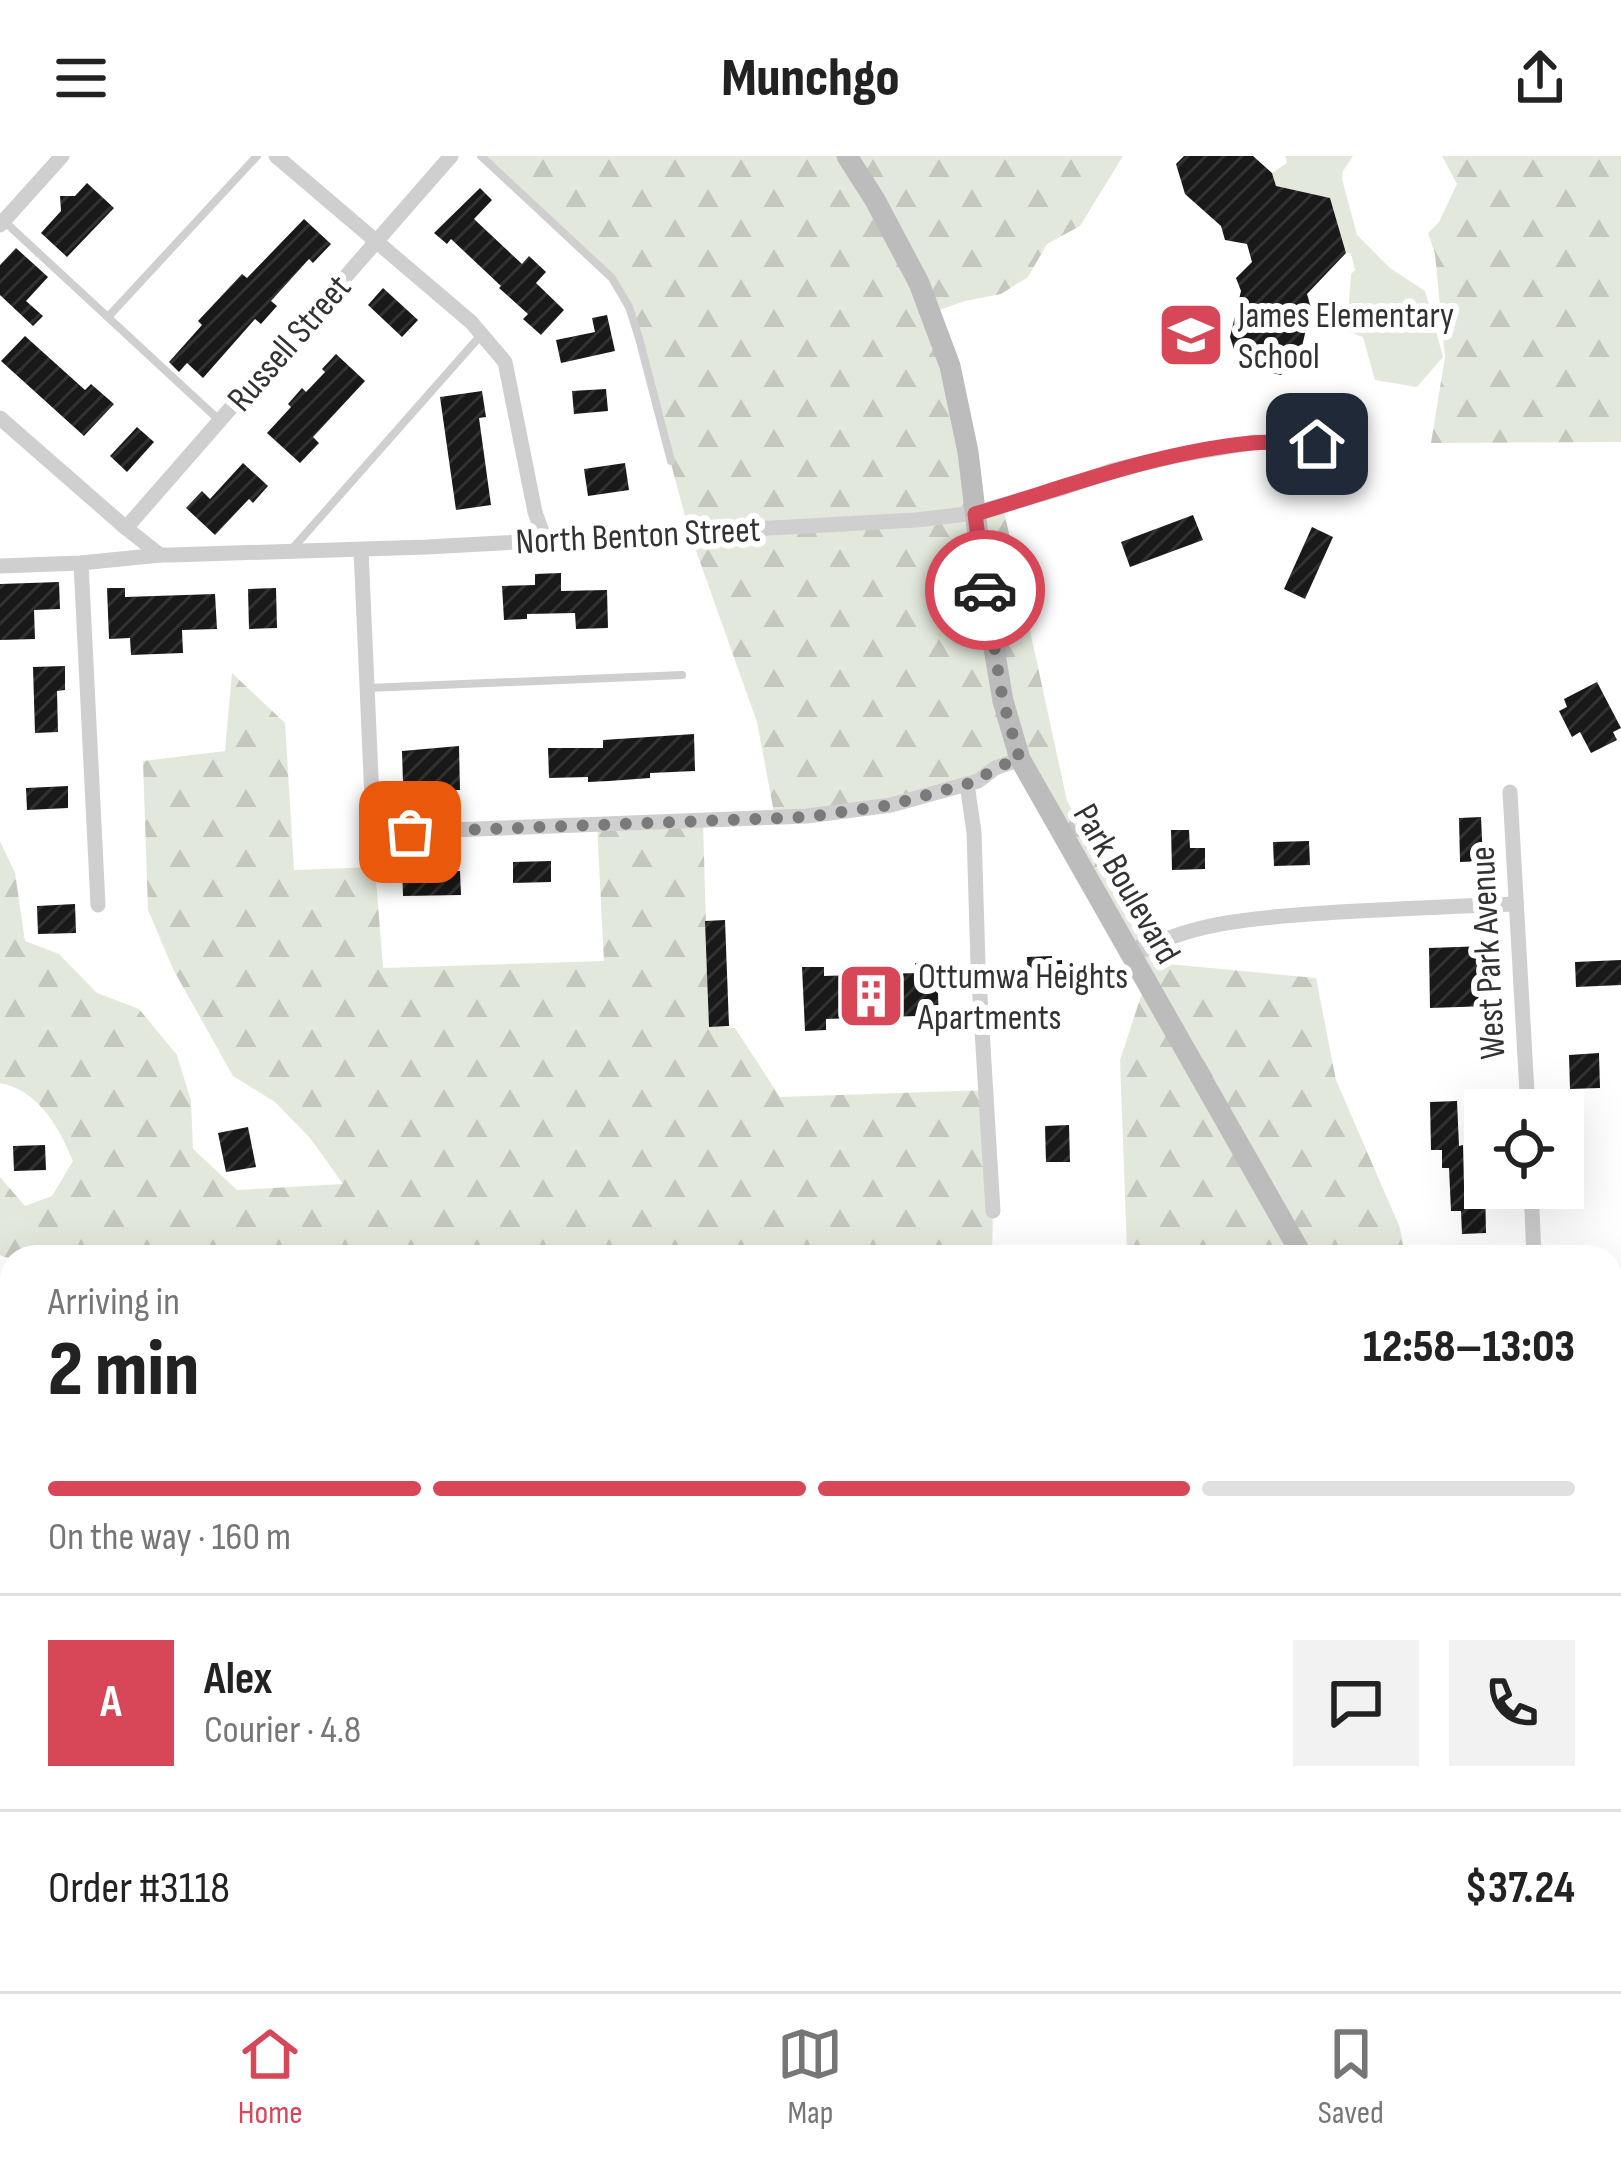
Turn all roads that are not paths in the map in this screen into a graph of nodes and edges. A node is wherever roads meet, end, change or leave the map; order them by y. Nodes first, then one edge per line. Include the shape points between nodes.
1 (62, 156) edge
2 (256, 156) edge
3 (276, 156) edge
4 (451, 156) edge
5 (482, 156) edge
6 (848, 156) edge
7 (1, 221) edge
8 (377, 241) junction
9 (108, 317) junction
10 (482, 334) junction
11 (0, 418) edge
12 (220, 421) junction
13 (1317, 444) dead end
14 (671, 461) dead end
15 (975, 514) junction
16 (126, 529) junction
17 (545, 540) junction
18 (361, 550) junction
19 (289, 552) junction
20 (160, 555) junction
21 (81, 563) junction
22 (0, 566) edge
23 (682, 675) dead end
24 (367, 688) junction
25 (1020, 760) junction
26 (967, 784) junction
27 (1510, 792) dead end
28 (374, 833) junction
29 (375, 867) dead end
30 (1516, 904) junction
31 (98, 905) dead end
32 (1132, 956) junction
33 (1527, 1089) edge
34 (1533, 1209) edge
35 (993, 1211) dead end
36 (1296, 1245) edge
37 (1534, 1245) edge

1 - 7 street
2 - 9 lane
3 - 8 street
4 - 8 street, Russell Street
5 - 14 lane via 612,278 639,338
6 - 15 main road, Park Boulevard via 919,283 950,366
7 - 9 lane
8 - 10 street
8 - 12 street, Russell Street
9 - 12 lane
10 - 17 street via 505,362
10 - 19 lane
11 - 16 street
12 - 16 street, Russell Street
13 - 15 street, North Benton Street via 1255,442 1180,455
15 - 17 street, North Benton Street
15 - 25 main road, Park Boulevard via 1003,701
16 - 20 street
17 - 18 street, North Benton Street
18 - 19 street, North Benton Street
18 - 24 street
19 - 20 street, North Benton Street
20 - 21 street, North Benton Street
21 - 22 street, North Benton Street
21 - 31 street
23 - 24 lane
24 - 28 street
25 - 26 street
25 - 32 main road, Park Boulevard
26 - 28 street via 807,817
26 - 35 street
27 - 30 street, West Park Avenue
28 - 29 street
30 - 32 street via 1229,924 1188,931
30 - 33 street, West Park Avenue
32 - 36 main road, Park Boulevard
34 - 37 street

